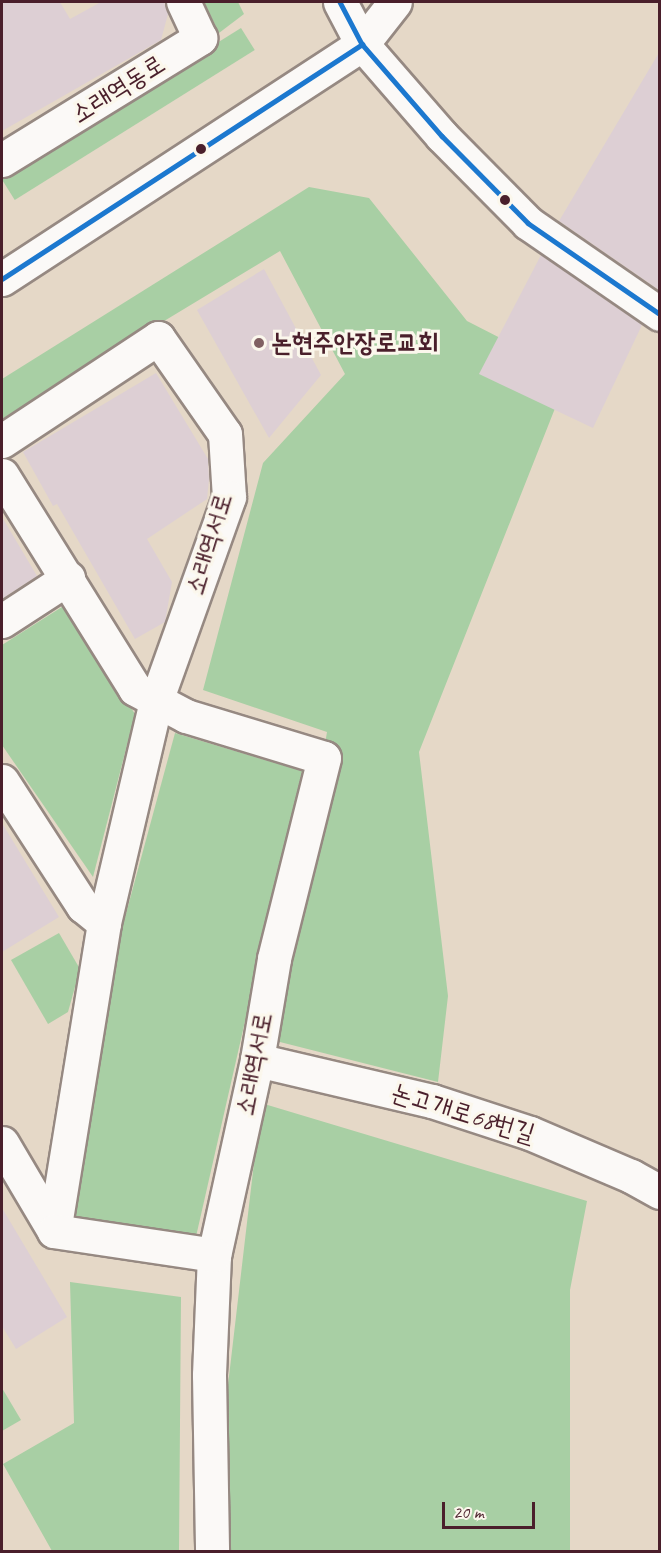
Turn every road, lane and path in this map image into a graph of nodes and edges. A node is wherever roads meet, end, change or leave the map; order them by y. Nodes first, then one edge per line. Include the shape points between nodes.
1 (183, 2) edge
2 (340, 2) edge
3 (395, 2) edge
4 (362, 44) junction
5 (2, 160) edge
6 (2, 279) edge
7 (660, 314) edge
8 (2, 441) edge
9 (2, 475) edge
10 (68, 578) junction
11 (2, 621) edge
12 (156, 701) junction
13 (2, 781) edge
14 (104, 923) junction
15 (257, 1060) junction
16 (2, 1143) edge
17 (660, 1192) edge
18 (54, 1231) junction
19 (214, 1255) junction
20 (212, 1551) edge

1 - 5 street, 소래역동로 via 200,38
2 - 4 street
3 - 4 street
4 - 6 street
4 - 7 street via 442,136 528,223
8 - 12 street, 소래역서로 via 158,338 225,434 229,497
9 - 10 street, 소래역서로
10 - 11 street
10 - 12 street, 소래역서로 via 135,689
12 - 14 street, 소래역서로
12 - 15 street, 소래역서로 via 186,716 324,758 274,958
13 - 14 street via 83,906
14 - 18 street, 소래역서로
15 - 17 street, 논고개로68번길 via 432,1101 530,1132
15 - 19 street, 소래역서로
16 - 18 street
18 - 19 street
19 - 20 street, 소래역서로 via 209,1375

